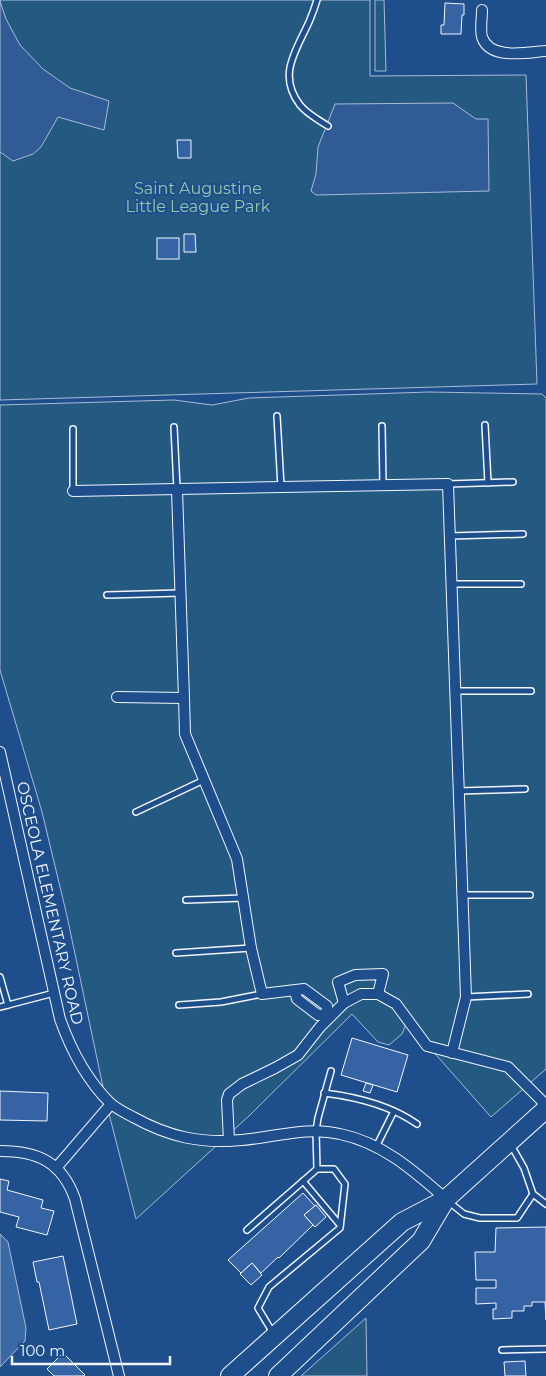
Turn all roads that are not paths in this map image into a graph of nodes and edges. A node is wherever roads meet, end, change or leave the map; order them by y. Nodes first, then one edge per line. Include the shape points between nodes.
1 (317, 0) edge
2 (482, 10) dead end
3 (546, 51) edge
4 (328, 126) dead end
5 (277, 416) dead end
6 (485, 425) dead end
7 (382, 426) dead end
8 (174, 427) dead end
9 (73, 429) dead end
10 (513, 482) dead end
11 (488, 483) junction
12 (448, 484) junction
13 (383, 486) junction
14 (280, 487) junction
15 (177, 490) junction
16 (72, 491) joint
17 (523, 534) dead end
18 (450, 536) junction
19 (451, 584) junction
20 (520, 584) dead end
21 (180, 593) junction
22 (107, 595) dead end
23 (454, 690) junction
24 (530, 690) dead end
25 (117, 697) dead end
26 (184, 698) junction
27 (0, 752) edge
28 (204, 780) junction
29 (525, 790) dead end
30 (458, 791) junction
31 (136, 812) dead end
32 (461, 894) junction
33 (530, 894) dead end
34 (243, 898) junction
35 (186, 900) dead end
36 (251, 948) junction
37 (176, 953) dead end
38 (0, 977) edge
39 (54, 993) junction
40 (262, 994) junction
41 (378, 994) junction
42 (528, 994) dead end
43 (466, 997) junction
44 (344, 1003) junction
45 (8, 1005) junction
46 (179, 1005) dead end
47 (0, 1007) edge
48 (329, 1015) junction
49 (452, 1053) junction
50 (331, 1071) dead end
51 (324, 1093) junction
52 (111, 1104) junction
53 (546, 1105) edge
54 (546, 1109) edge
55 (394, 1111) junction
56 (417, 1124) dead end
57 (316, 1131) junction
58 (229, 1141) junction
59 (509, 1142) junction
60 (376, 1147) junction
61 (0, 1151) edge
62 (56, 1168) junction
63 (317, 1169) junction
64 (303, 1181) junction
65 (533, 1194) junction
66 (446, 1199) junction
67 (546, 1204) edge
68 (340, 1225) junction
69 (247, 1230) dead end
70 (274, 1335) junction
71 (546, 1349) edge
72 (502, 1350) dead end
73 (119, 1376) edge
74 (230, 1376) edge
75 (278, 1376) edge

1 - 4 lane via 290,62 289,78 301,106
2 - 3 street via 482,39 490,48 504,54
5 - 14 lane
6 - 11 lane
7 - 13 lane
8 - 15 lane
9 - 16 lane
10 - 11 lane
11 - 12 lane
12 - 13 street
12 - 18 street
13 - 14 street
14 - 15 street
15 - 16 street
15 - 21 street
17 - 18 lane
18 - 19 street
19 - 20 lane
19 - 23 street
21 - 22 lane
21 - 26 street
23 - 24 lane
23 - 30 street
25 - 26 street
26 - 28 street via 185,734
27 - 39 street, OSCEOLA ELEMENTARY ROAD
28 - 31 lane
28 - 34 street via 237,859
29 - 30 lane
30 - 32 street
32 - 33 lane
32 - 43 street
34 - 35 lane
34 - 36 street
36 - 37 lane
36 - 40 street
38 - 45 lane
39 - 45 lane
39 - 52 street, OSCEOLA ELEMENTARY ROAD via 60,1019 76,1058
40 - 46 lane via 221,1002
40 - 48 street via 294,991 297,998 318,1015
41 - 44 street via 360,994
41 - 44 street via 383,974 355,975 338,982
41 - 49 street via 396,1004 427,1046
42 - 43 lane
43 - 49 street
44 - 48 street
45 - 47 lane
48 - 58 street via 298,1054 228,1094
49 - 53 street via 508,1067
50 - 51 lane
51 - 55 lane via 362,1100
51 - 57 lane
52 - 58 street, OSCEOLA ELEMENTARY ROAD via 165,1132 202,1141
52 - 62 street
54 - 59 highway
55 - 56 lane
55 - 60 lane
57 - 58 street, OSCEOLA ELEMENTARY ROAD
57 - 60 street, OSCEOLA ELEMENTARY ROAD via 355,1138
57 - 63 lane
59 - 65 lane via 524,1168
59 - 66 highway
60 - 66 street, OSCEOLA ELEMENTARY ROAD via 408,1167
61 - 62 street via 28,1153
62 - 73 street via 71,1186 75,1199
63 - 64 lane
63 - 68 lane via 334,1169 345,1184
64 - 68 lane
64 - 69 lane
65 - 66 lane via 517,1218 480,1218 464,1214
65 - 67 lane
66 - 70 highway via 402,1222
66 - 75 highway via 421,1240
68 - 70 lane via 269,1287 258,1308
70 - 74 highway
71 - 72 lane

